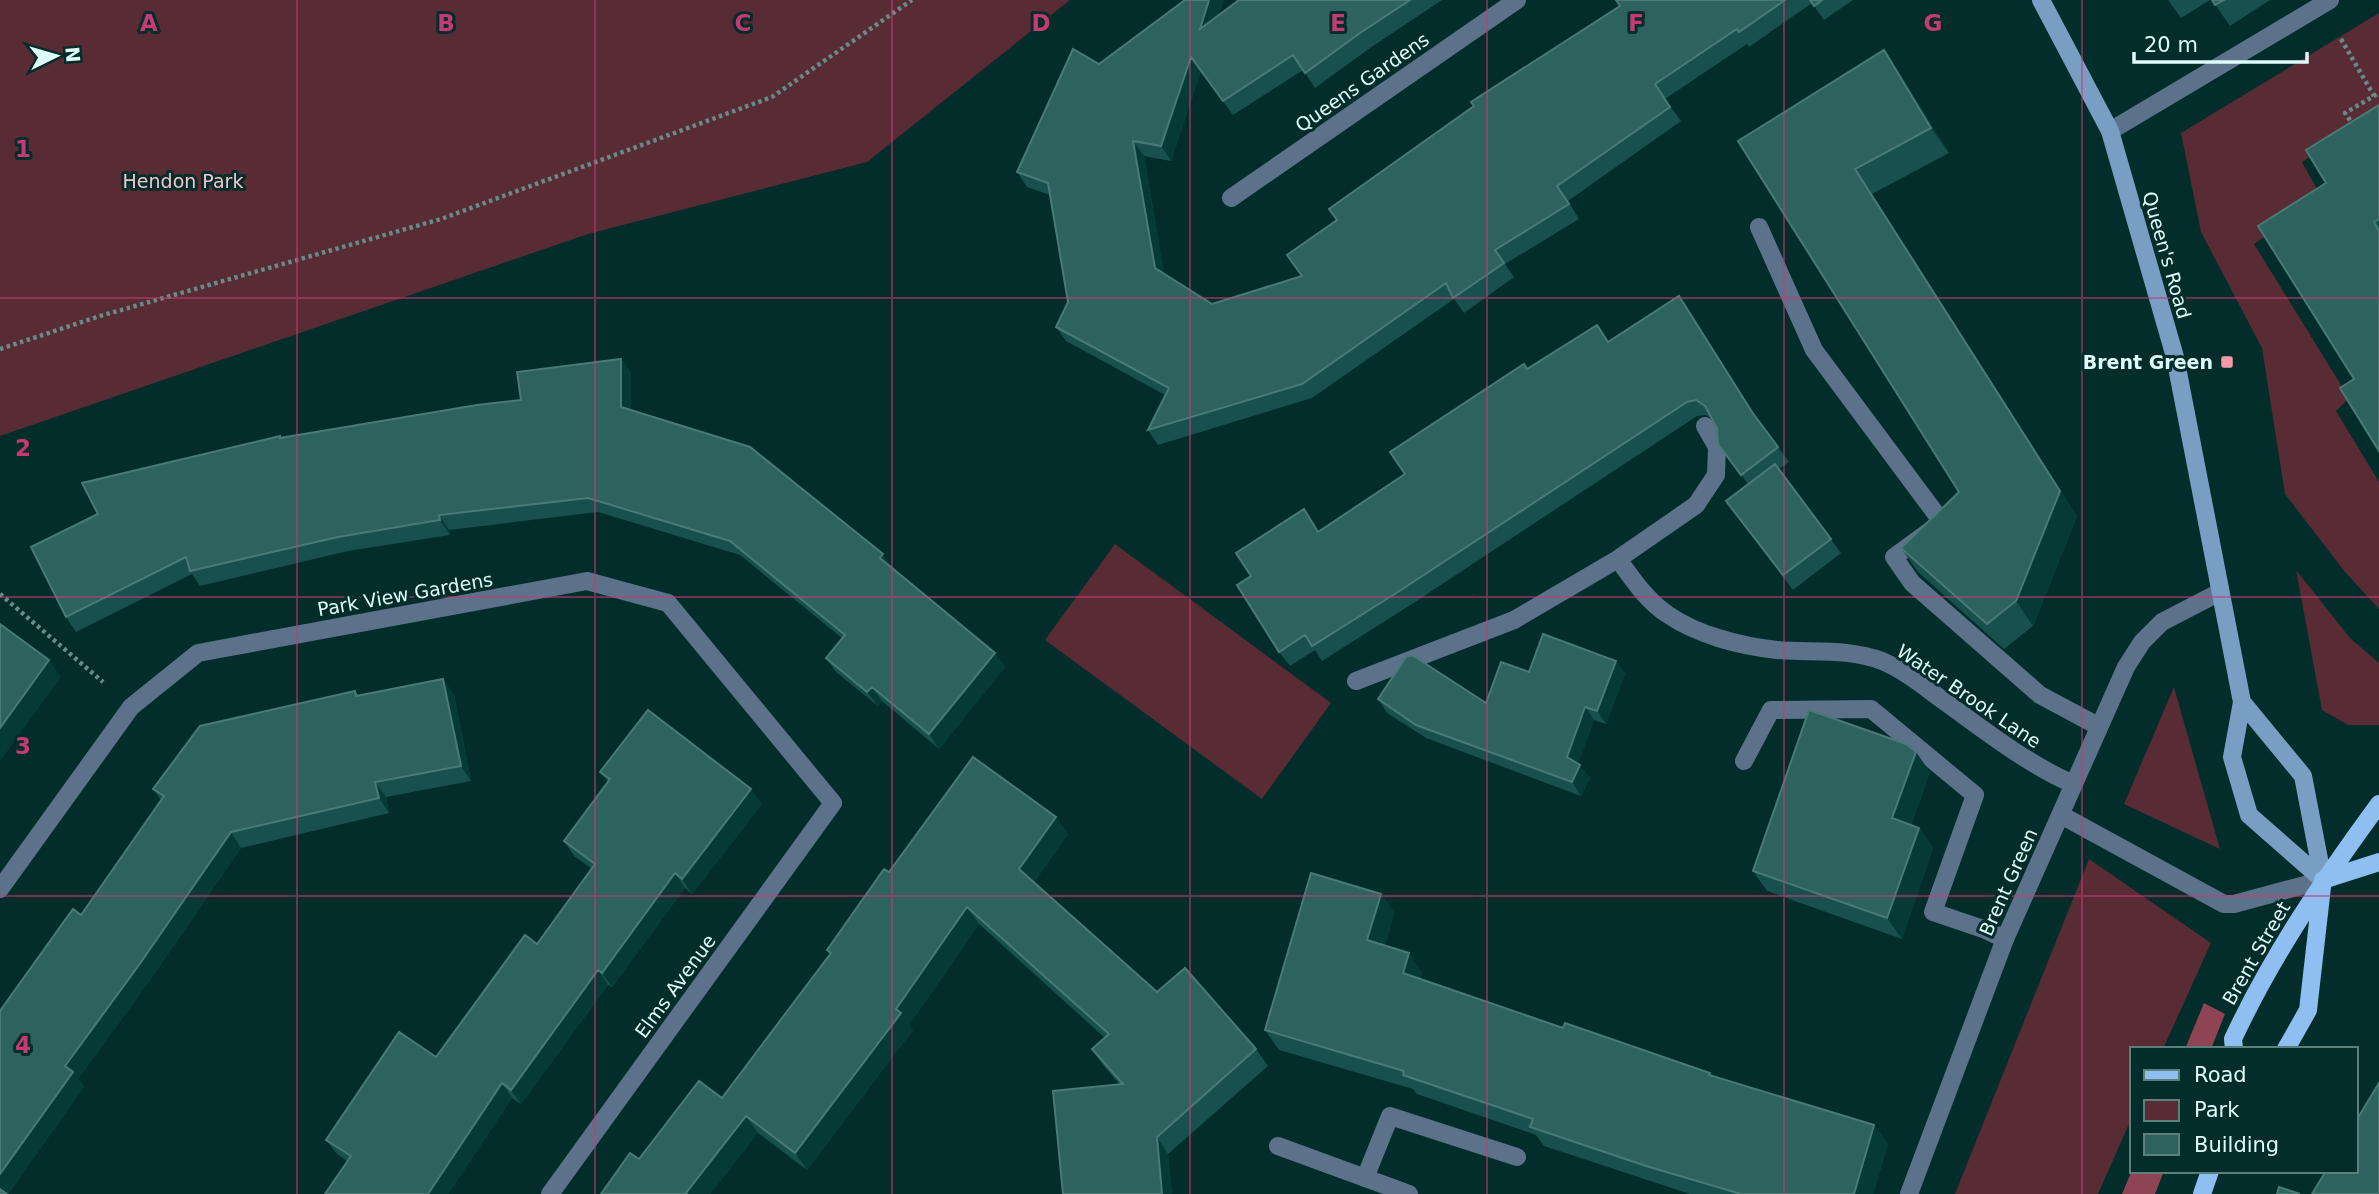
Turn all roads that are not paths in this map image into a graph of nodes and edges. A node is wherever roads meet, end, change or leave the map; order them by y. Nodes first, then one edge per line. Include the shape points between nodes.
1 (1517, 0) edge
2 (2041, 0) edge
3 (2326, 2) edge
4 (2110, 131) junction
5 (1231, 198) dead end
6 (1759, 227) dead end
7 (1705, 426) edge
8 (1618, 559) junction
9 (2220, 592) junction
10 (1356, 681) dead end
11 (2242, 702) junction
12 (2098, 726) junction
13 (1744, 761) dead end
14 (2073, 784) junction
15 (833, 803) joint
16 (2379, 804) edge
17 (2060, 815) junction
18 (2379, 862) edge
19 (2323, 880) junction
20 (0, 889) edge
21 (2005, 939) junction
22 (2234, 1047) edge
23 (2287, 1047) edge
24 (1278, 1146) dead end
25 (1517, 1157) dead end
26 (2209, 1173) edge
27 (1365, 1178) junction
28 (550, 1194) edge
29 (1409, 1194) edge
30 (1909, 1194) edge
31 (2202, 1194) edge

1 - 5 street, Queens Gardens
2 - 4 main road, Queen's Road
3 - 4 street
4 - 9 main road, Queen's Road via 2175,357
6 - 12 street via 1814,350 1942,522 1894,557 1900,566 1912,583 2040,695
7 - 8 street via 1717,447 1716,475 1696,505
8 - 10 street via 1514,621
8 - 14 street, Water Brook Lane via 1658,607 1696,630 1776,650 1836,651 1883,662 2030,763
9 - 11 main road, Queen's Road
9 - 12 street, Brent Green via 2162,622 2142,642
11 - 19 main road, Queen's Road via 2303,776
11 - 19 main road, Queen's Road via 2232,757 2249,815
12 - 14 street, Brent Green
13 - 21 street via 1771,710 1871,709 1975,795 1933,912
14 - 17 street, Brent Green
15 - 20 street, Park View Gardens via 668,603 587,581 198,653 131,707
15 - 28 street, Elms Avenue
16 - 19 main road, Brent Street
17 - 19 street via 2224,904
17 - 21 street, Brent Green
18 - 19 main road
19 - 22 main road, Brent Street via 2260,983
19 - 23 main road, Brent Street via 2308,1010
21 - 30 street, Brent Green
24 - 27 street
25 - 27 street via 1390,1116
26 - 31 main road
27 - 29 street

